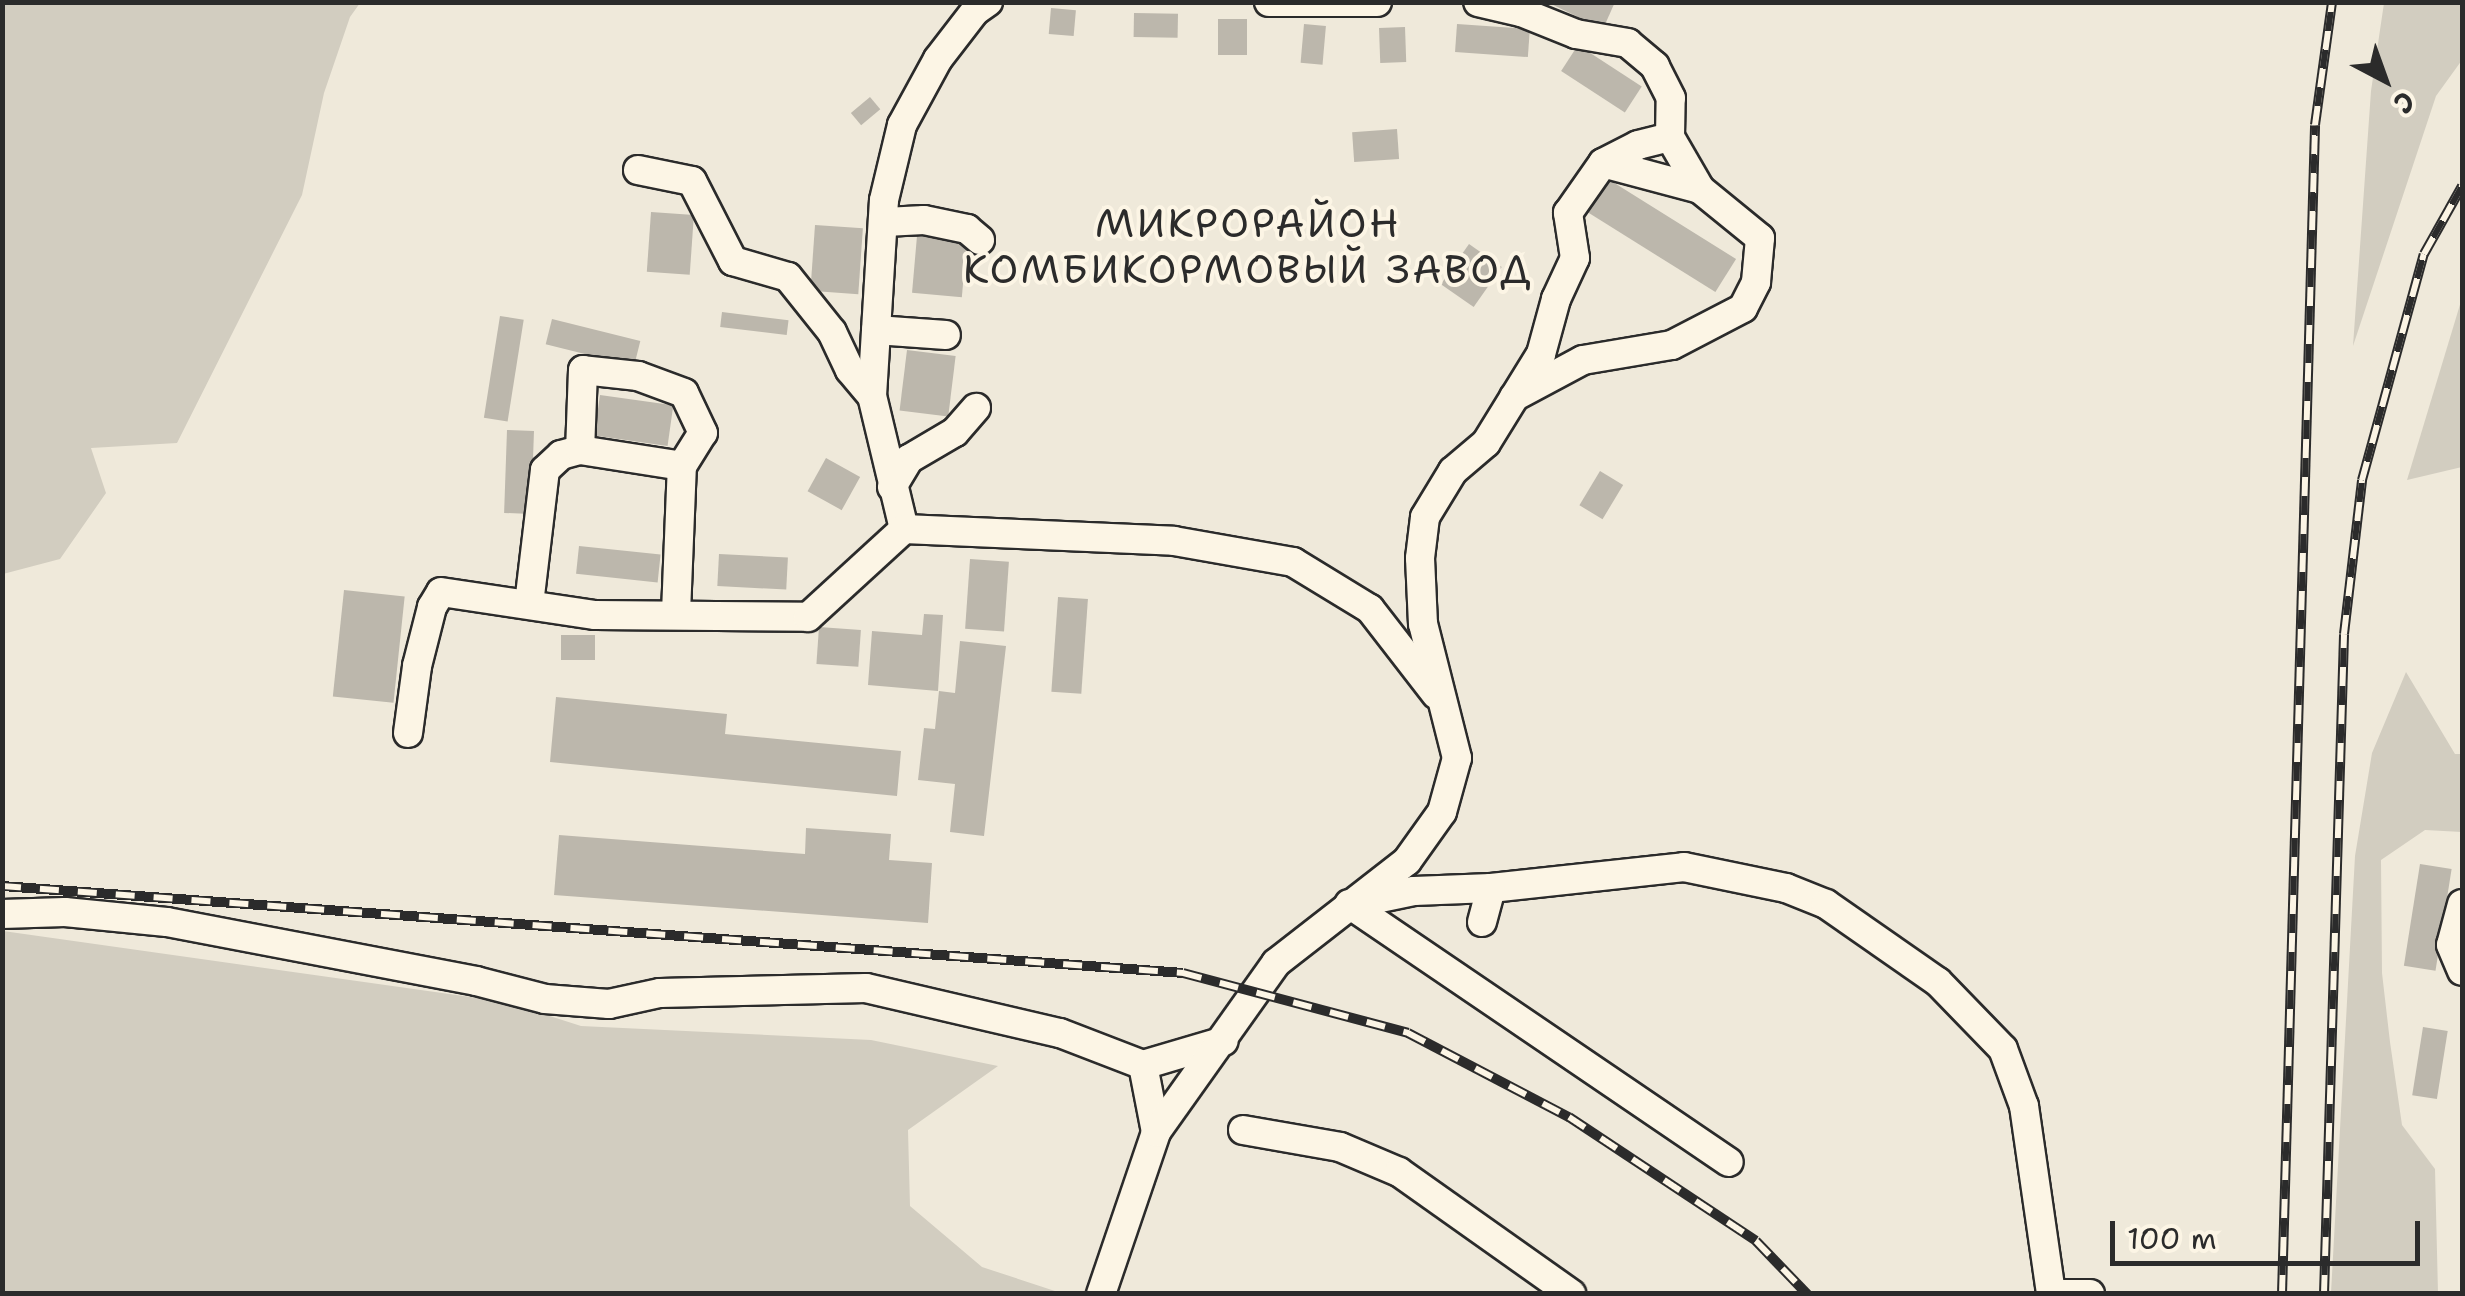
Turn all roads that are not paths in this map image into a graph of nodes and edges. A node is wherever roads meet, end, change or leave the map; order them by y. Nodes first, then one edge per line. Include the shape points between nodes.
1 (988, 2) edge
2 (1269, 2) edge
3 (1377, 2) edge
4 (1478, 2) edge
5 (1670, 137) junction
6 (1604, 164) junction
7 (638, 170) dead end
8 (1700, 188) junction
9 (885, 222) junction
10 (980, 240) dead end
11 (876, 330) junction
12 (946, 335) dead end
13 (872, 396) junction
14 (1509, 400) junction
15 (976, 408) dead end
16 (580, 450) junction
17 (682, 466) junction
18 (892, 487) junction
19 (904, 529) junction
20 (529, 604) junction
21 (676, 613) junction
22 (1448, 712) junction
23 (408, 733) dead end
24 (1407, 861) junction
25 (1491, 888) junction
26 (1414, 891) junction
27 (1350, 904) junction
28 (2462, 904) edge
29 (2, 914) edge
30 (1482, 922) dead end
31 (2462, 971) edge
32 (1224, 1041) junction
33 (1143, 1065) junction
34 (1243, 1130) dead end
35 (1156, 1132) junction
36 (1729, 1162) dead end
37 (1101, 1294) edge
38 (1571, 1294) edge
39 (2051, 1294) edge
40 (2060, 1294) edge
41 (2090, 1294) edge

1 - 9 street via 938,58 902,125
2 - 3 street
4 - 5 street via 1576,34 1628,43 1654,66 1671,98
5 - 6 street
5 - 8 street
6 - 8 street
6 - 14 street via 1568,213 1575,258 1541,354
7 - 13 street via 692,181 732,261 788,278
8 - 14 street via 1760,238 1756,282 1742,308 1672,345 1583,360
9 - 10 street via 924,220 967,229
9 - 11 street
11 - 12 street
11 - 13 street
13 - 18 street
14 - 22 street via 1486,443 1452,471 1425,517 1423,624
15 - 18 street via 954,432 910,459
16 - 17 street
16 - 17 street via 583,370 638,376 684,393 704,433
16 - 20 street via 561,454 546,470
17 - 21 street
18 - 19 street
19 - 21 street via 808,618
19 - 22 street via 1174,541 1293,562 1370,609
20 - 21 street via 595,615
20 - 23 street via 441,592 417,666
22 - 24 street via 1457,758 1442,812
24 - 26 street
24 - 27 street
25 - 26 street
25 - 30 street
25 - 39 street via 1684,867 1786,888 1826,904 1878,938 1938,982 2003,1049 2024,1106
26 - 27 street
27 - 32 street via 1276,963
27 - 36 street
28 - 31 street via 2451,945
29 - 33 street via 168,922 546,999 609,1004 660,993 866,988 1060,1033
32 - 33 street
32 - 35 street
33 - 35 street
34 - 38 street via 1340,1147 1399,1172
35 - 37 street
40 - 41 street

